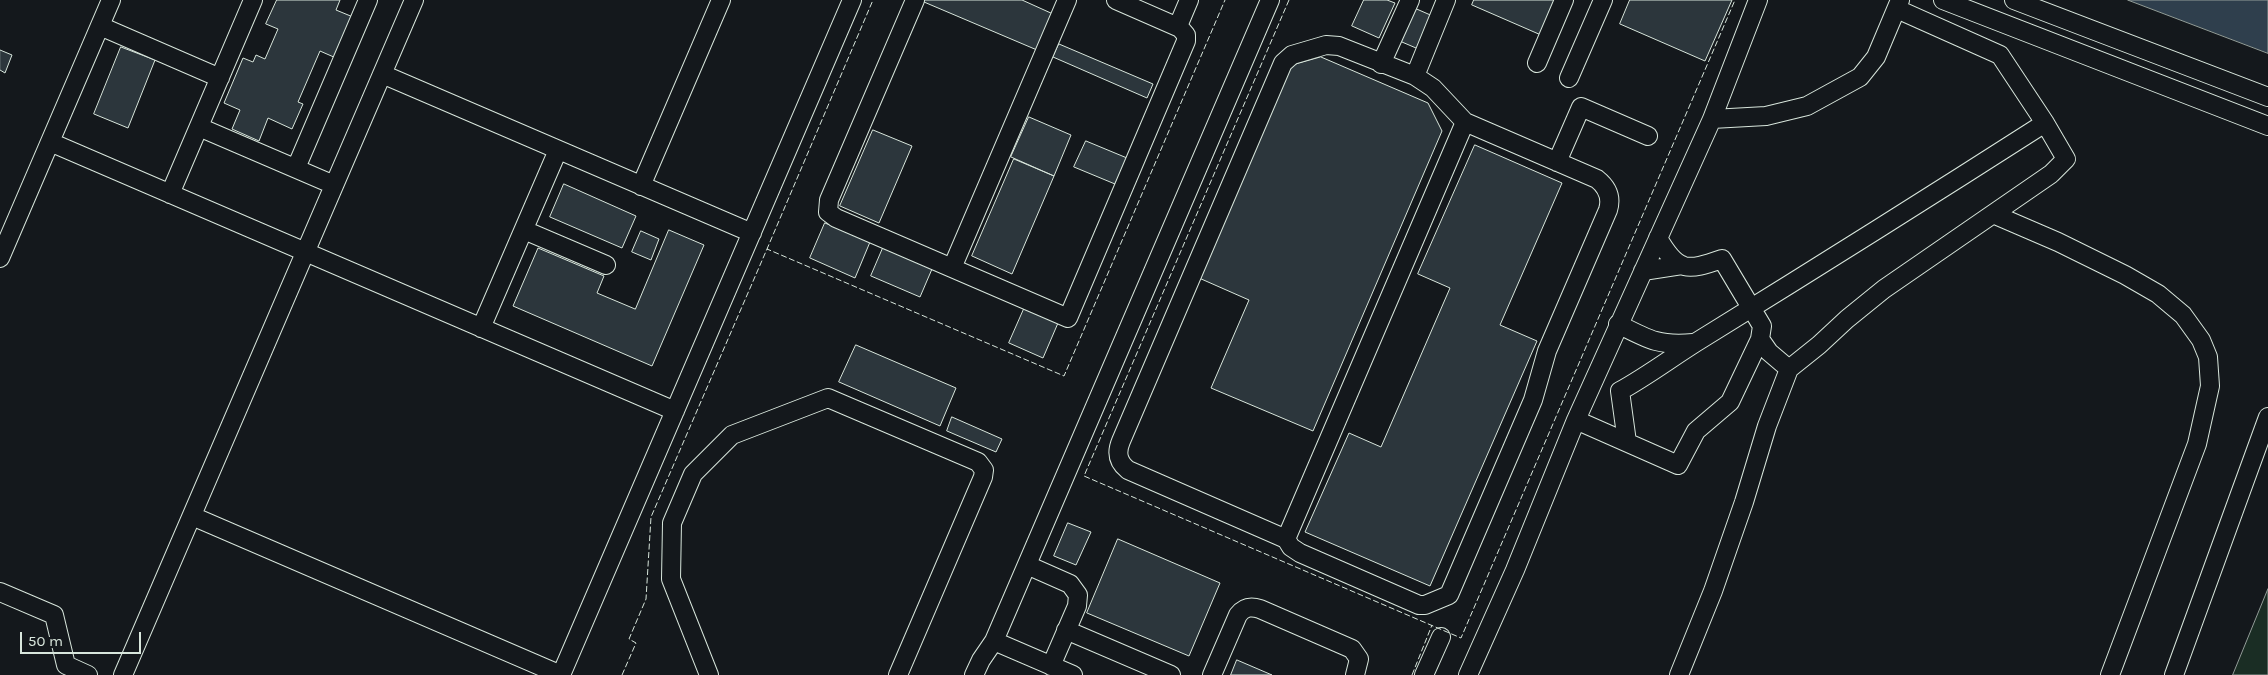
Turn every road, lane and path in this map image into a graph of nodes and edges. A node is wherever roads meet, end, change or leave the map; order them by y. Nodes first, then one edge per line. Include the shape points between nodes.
1 (111, 0) edge
2 (253, 0) edge
3 (368, 0) edge
4 (414, 0) edge
5 (721, 0) edge
6 (852, 0) edge
7 (915, 0) edge
8 (1067, 0) edge
9 (1116, 0) edge
10 (1189, 0) edge
11 (1270, 0) edge
12 (1410, 0) edge
13 (1446, 0) edge
14 (1564, 0) edge
15 (1603, 0) edge
16 (1758, 0) edge
17 (1943, 0) edge
18 (2014, 0) edge
19 (1898, 5) edge
20 (100, 26) junction
21 (1178, 26) junction
22 (1537, 63) dead end
23 (1381, 64) junction
24 (382, 74) junction
25 (1415, 76) junction
26 (220, 78) junction
27 (1569, 78) dead end
28 (2268, 97) edge
29 (1712, 119) junction
30 (1465, 122) junction
31 (2045, 123) junction
32 (2268, 126) edge
33 (199, 127) junction
34 (1648, 136) dead end
35 (50, 142) junction
36 (558, 150) junction
37 (1557, 162) junction
38 (296, 168) junction
39 (334, 185) junction
40 (641, 186) junction
41 (170, 194) junction
42 (1993, 214) junction
43 (524, 230) junction
44 (752, 233) junction
45 (1658, 238) junction
46 (305, 252) junction
47 (0, 258) edge
48 (606, 266) dead end
49 (1682, 266) junction
50 (952, 268) junction
51 (1643, 271) junction
52 (1751, 308) junction
53 (1618, 324) junction
54 (482, 328) junction
55 (1760, 339) junction
56 (1695, 343) junction
57 (1789, 368) junction
58 (675, 411) junction
59 (2268, 417) edge
60 (1576, 420) junction
61 (1627, 442) junction
62 (192, 516) junction
63 (1286, 539) junction
64 (1026, 565) junction
65 (0, 592) edge
66 (1066, 630) junction
67 (1441, 637) dead end
68 (994, 641) junction
69 (1062, 672) edge
70 (88, 675) edge
71 (123, 675) edge
72 (561, 675) edge
73 (708, 675) edge
74 (898, 675) edge
75 (974, 675) edge
76 (1171, 675) edge
77 (1212, 675) edge
78 (1355, 675) edge
79 (1424, 675) edge
80 (1468, 675) edge
81 (1679, 675) edge
82 (2110, 675) edge
83 (2174, 675) edge

1 - 20 street
2 - 26 street
3 - 38 street
4 - 24 street
5 - 40 street
6 - 44 street
7 - 50 street via 829,200 828,209 834,217
8 - 50 street
9 - 21 street
10 - 21 street
11 - 64 street
12 - 23 street
13 - 25 street
14 - 22 street
15 - 27 street
16 - 29 street
17 - 32 street
18 - 28 street
19 - 29 street via 1876,57 1860,77 1807,106 1766,116
19 - 31 street via 2000,55
20 - 26 street
20 - 35 street
21 - 50 street via 1186,35 1185,47 1068,318
23 - 25 street
23 - 63 street via 1332,44 1284,60 1118,447 1120,460 1128,470
24 - 36 street
24 - 39 street
25 - 30 street via 1433,88
26 - 33 street
29 - 45 street
30 - 37 street
30 - 63 street
31 - 42 street via 2066,159 2051,174
31 - 52 street via 1869,237
33 - 38 street
33 - 41 street
34 - 37 street via 1581,107
35 - 41 street
35 - 47 street
36 - 40 street
36 - 43 street
37 - 63 street via 1601,182 1609,195 1609,205 1547,351 1533,400 1451,593 1419,605 1300,554
38 - 39 street
39 - 46 street
40 - 44 street
41 - 46 street
42 - 57 street via 1884,289
42 - 82 street via 2058,242 2158,294 2183,315 2201,340 2208,357 2210,386 2197,444
43 - 48 street
43 - 54 street
44 - 58 street
45 - 49 street via 1670,257
45 - 51 street
46 - 54 street
46 - 62 street
49 - 51 street
49 - 52 street via 1695,268 1722,259
51 - 53 street
52 - 55 street via 1762,326
52 - 56 street
53 - 56 street via 1668,345
53 - 60 street
54 - 58 street
55 - 57 street via 1769,352
55 - 61 street via 1730,402 1696,431 1678,465
56 - 61 street via 1620,391
57 - 81 street via 1713,591
58 - 72 street
59 - 83 street
60 - 61 street
60 - 80 street
62 - 71 street
62 - 72 street
64 - 66 street via 1075,589 1078,603
64 - 68 street
65 - 70 street via 54,616 66,665
66 - 69 street
66 - 76 street
67 - 79 street
68 - 69 street
68 - 75 street
73 - 74 street via 671,580 672,522 692,474 732,435 825,398 978,462 983,468 983,477
77 - 78 street via 1238,615 1250,606 1352,649 1359,659

